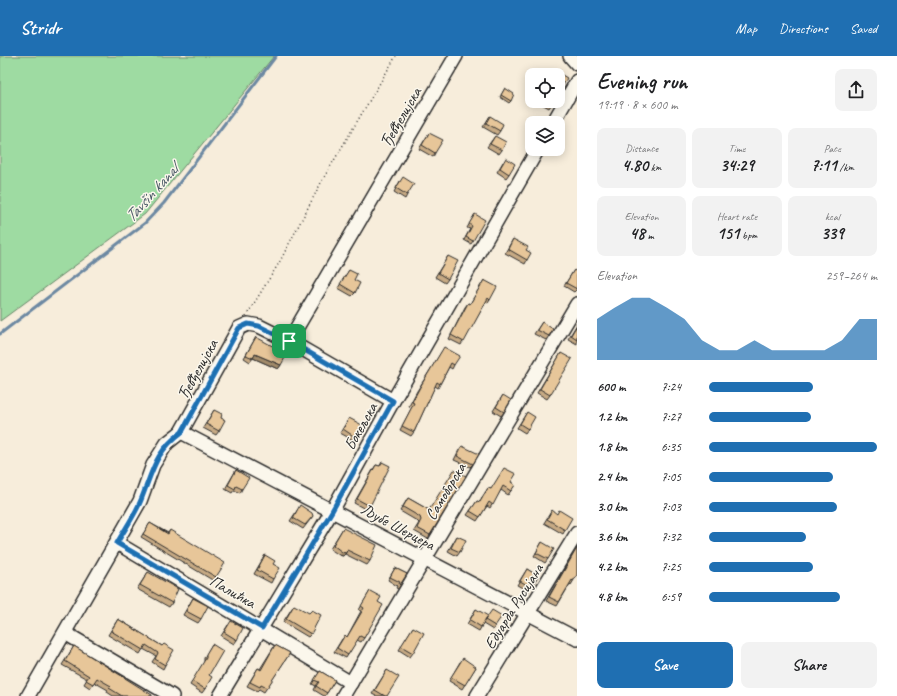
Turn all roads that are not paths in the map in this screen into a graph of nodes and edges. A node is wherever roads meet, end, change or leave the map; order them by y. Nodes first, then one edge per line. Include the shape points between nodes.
1 (456, 56) edge
2 (570, 56) edge
3 (577, 64) edge
4 (577, 81) edge
5 (557, 116) edge
6 (534, 156) edge
7 (577, 304) edge
8 (289, 341) junction
9 (393, 401) junction
10 (182, 432) junction
11 (332, 511) junction
12 (577, 534) edge
13 (117, 543) junction
14 (424, 560) junction
15 (529, 613) junction
16 (262, 628) junction
17 (65, 633) junction
18 (577, 639) edge
19 (351, 683) junction
20 (28, 696) edge
21 (172, 696) edge
22 (220, 696) edge
23 (343, 696) edge
24 (477, 696) edge

1 - 8 street, Ђевђелијска
2 - 3 street
4 - 5 street
6 - 9 street, Бокељска
7 - 14 street, Самоборска
8 - 9 street
8 - 10 street, Ђевђелијска via 259,326 248,324 239,328
9 - 11 street, Бокељска
10 - 11 street, Љубе Шерцера
10 - 13 street, Ђевђелијска via 167,443 153,465 140,501
11 - 14 street, Љубе Шерцера
11 - 16 street, Бокељска
12 - 15 street, Едуарда Русијана
13 - 16 street, Палићка
13 - 17 street, Ђевђелијска
14 - 15 street, Љубе Шерцера
14 - 19 street, Самоборска
15 - 18 street, Љубе Шерцера
15 - 24 street, Едуарда Русијана
16 - 19 street, Палићка
16 - 22 street, Бокељска
17 - 20 street, Ђевђелијска
17 - 21 street
19 - 23 street, Самоборска

